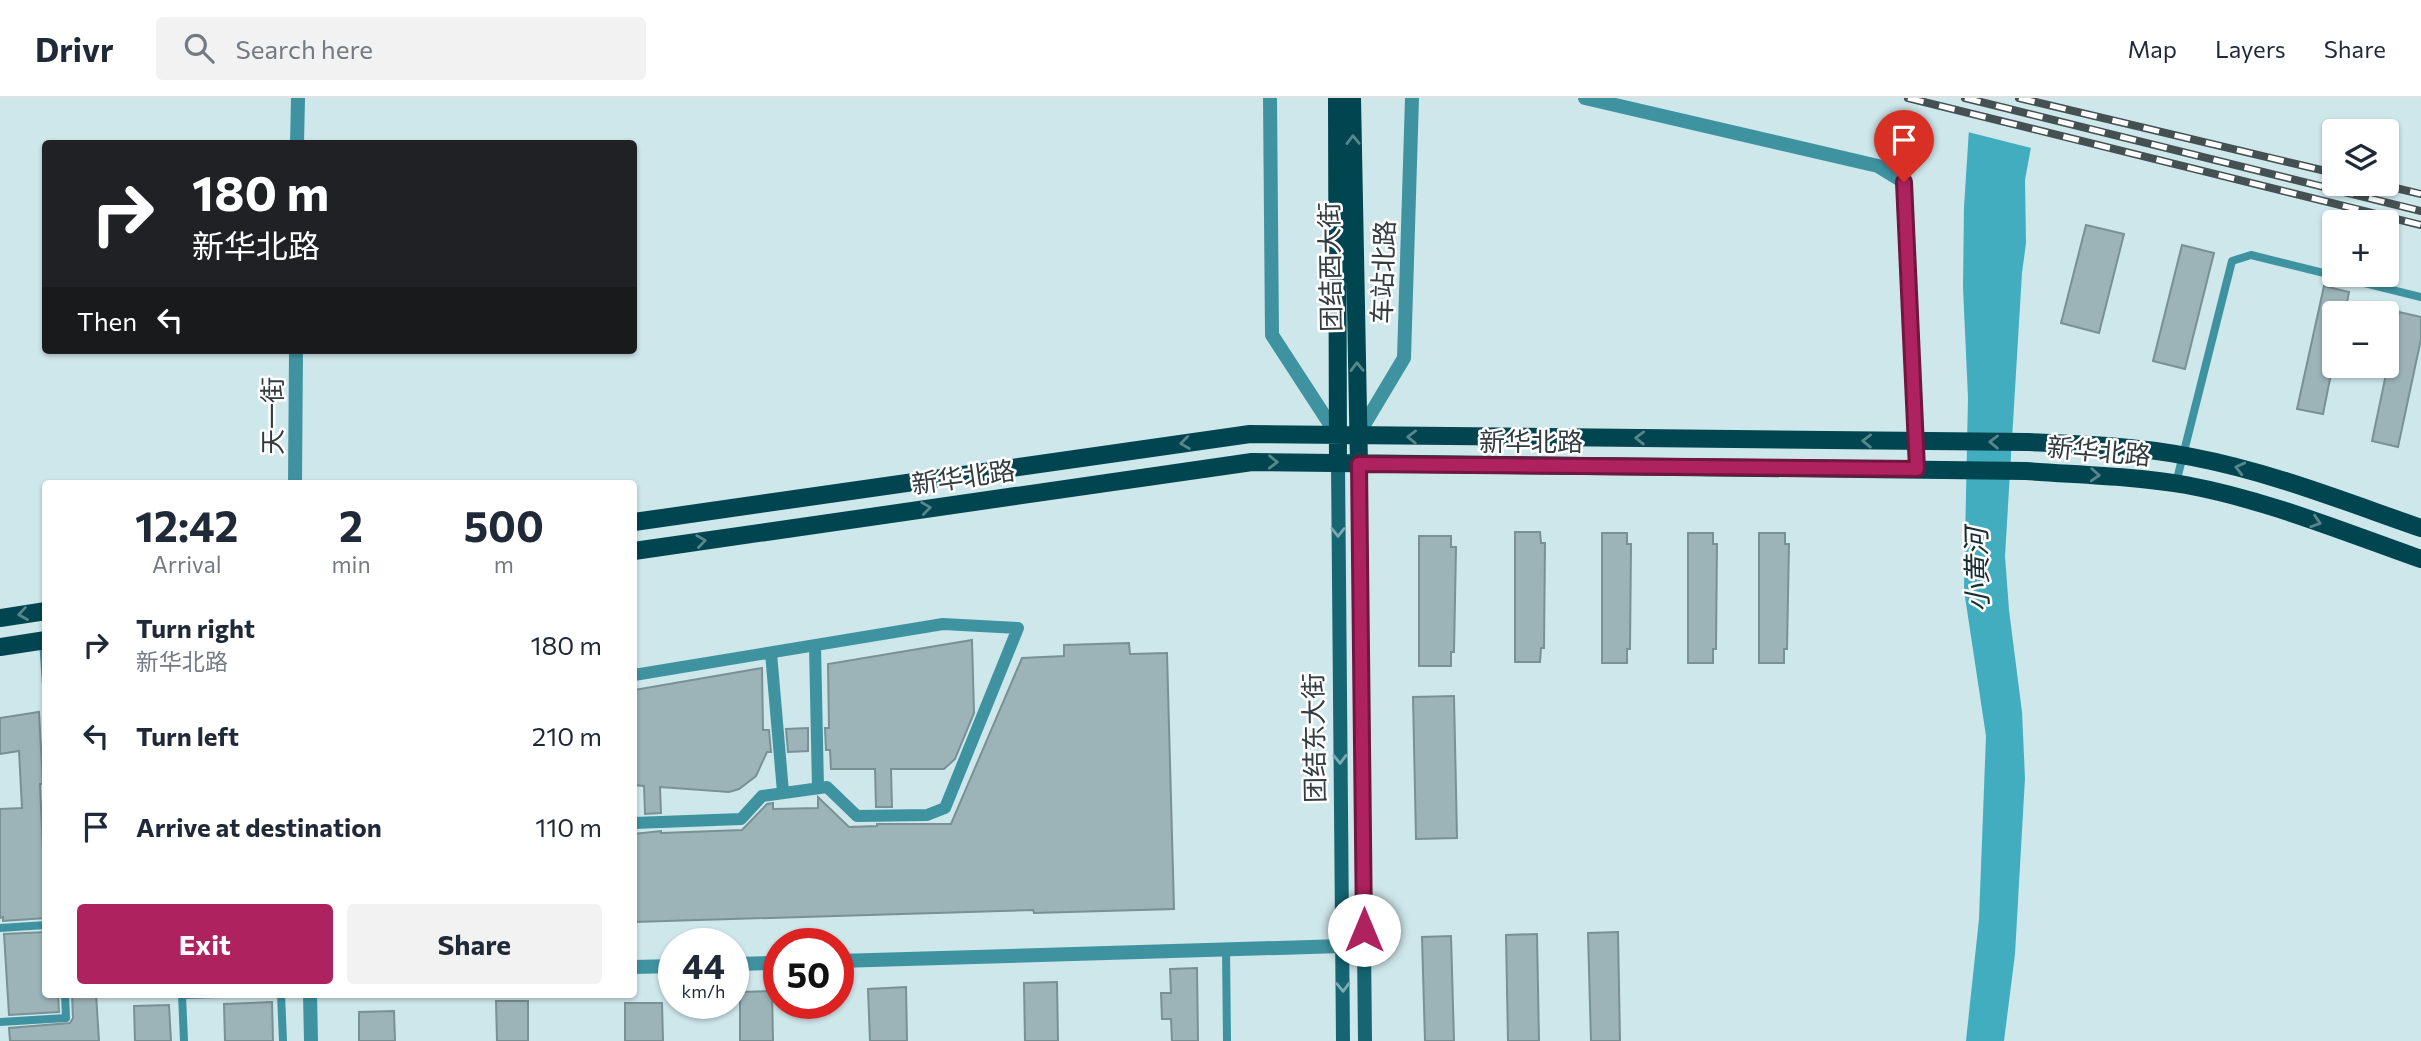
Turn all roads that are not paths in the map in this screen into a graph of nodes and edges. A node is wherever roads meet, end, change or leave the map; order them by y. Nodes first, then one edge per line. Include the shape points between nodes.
1 (298, 98) edge
2 (1270, 98) edge
3 (1337, 98) edge
4 (1352, 98) edge
5 (1412, 98) edge
6 (1585, 98) edge
7 (298, 140) edge
8 (2421, 297) edge
9 (296, 354) edge
10 (1337, 435) junction
11 (1358, 435) junction
12 (1916, 441) junction
13 (2183, 455) junction
14 (1338, 463) junction
15 (1359, 464) junction
16 (1917, 469) junction
17 (296, 480) edge
18 (2176, 484) junction
19 (637, 522) edge
20 (2421, 528) edge
21 (637, 551) edge
22 (2421, 559) edge
23 (42, 612) edge
24 (0, 618) edge
25 (42, 640) edge
26 (815, 645) junction
27 (0, 647) edge
28 (771, 653) junction
29 (637, 675) edge
30 (818, 788) junction
31 (783, 792) junction
32 (637, 823) edge
33 (42, 925) edge
34 (0, 928) edge
35 (1342, 946) junction
36 (1226, 949) junction
37 (854, 961) edge
38 (658, 966) edge
39 (637, 967) edge
40 (65, 998) edge
41 (182, 998) edge
42 (281, 998) edge
43 (310, 998) edge
44 (0, 1022) edge
45 (184, 1041) edge
46 (283, 1041) edge
47 (311, 1041) edge
48 (1227, 1041) edge
49 (1343, 1041) edge
50 (1365, 1041) edge

1 - 7 street
2 - 10 street via 1272,335
3 - 10 main road, 团结西大街
11 -> 4 main road, 团结西大街
5 - 11 street, 车站北路 via 1405,358
6 - 12 street via 1878,166 1904,182
8 - 13 lane via 2251,255 2232,261
9 - 17 street, 天一街
10 - 11 main road, 新华北路
10 - 14 main road, 团结东大街
10 -> 19 main road, 新华北路 via 1250,434
12 -> 11 main road, 新华北路
11 - 15 main road, 团结东大街
13 -> 12 main road, 新华北路 via 2028,442
12 - 16 street
13 - 18 lane
20 -> 13 main road, 新华北路 via 2276,478
14 - 15 main road, 新华北路
21 -> 14 main road, 新华北路 via 1252,462
14 -> 35 main road, 团结东大街
15 - 16 main road, 新华北路
15 - 50 main road, 团结东大街
16 -> 18 main road, 新华北路 via 2117,476
18 -> 22 main road, 新华北路 via 2267,506
23 -> 24 main road
25 - 27 main road
26 - 28 street
26 - 30 street
26 - 30 street via 943,624 1018,628 944,808 927,815 856,816 827,787
28 - 29 street
28 - 31 street
30 - 31 street
31 - 32 street via 762,796 741,819
33 - 34 lane
35 - 36 street
35 -> 49 main road, 团结东大街
36 - 37 street
36 - 48 lane
38 - 39 street
40 - 44 lane via 66,1018
41 - 45 lane
42 - 46 lane
43 - 47 street

